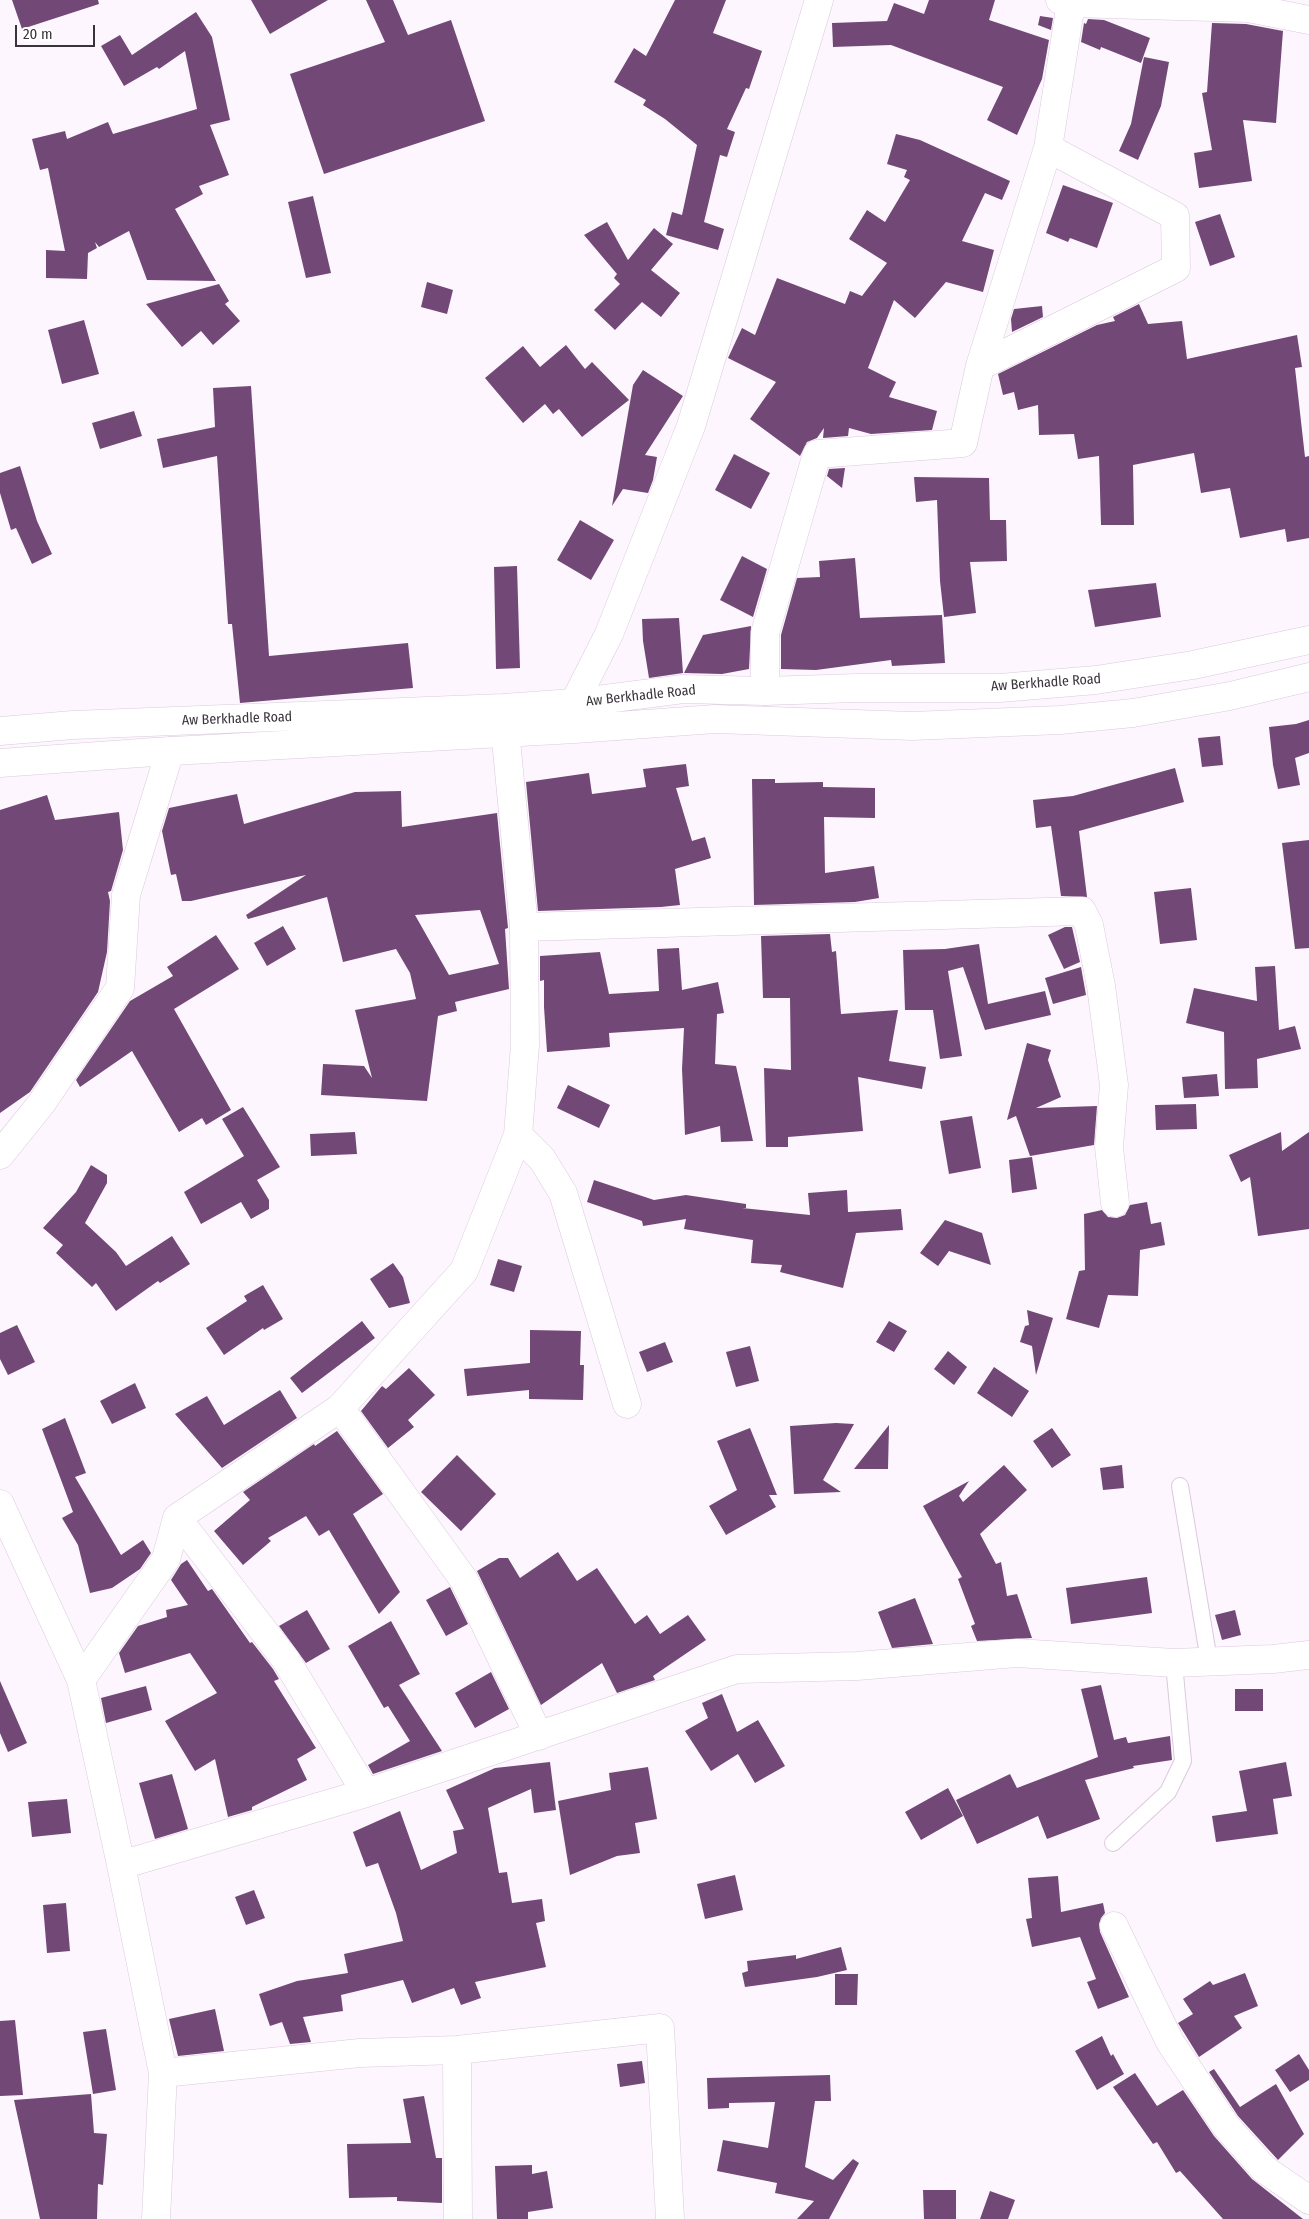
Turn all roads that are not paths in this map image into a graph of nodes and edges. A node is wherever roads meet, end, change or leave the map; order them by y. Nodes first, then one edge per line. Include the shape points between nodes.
1 (819, 0) edge
2 (1066, 1) edge
3 (1309, 20) edge
4 (1048, 148) junction
5 (980, 366) junction
6 (1309, 640) edge
7 (1309, 677) edge
8 (765, 691) junction
9 (574, 716) junction
10 (504, 720) junction
11 (0, 731) edge
12 (170, 751) junction
13 (0, 763) edge
14 (524, 927) junction
15 (518, 1135) junction
16 (0, 1155) edge
17 (1114, 1203) dead end
18 (627, 1404) dead end
19 (340, 1408) junction
20 (1180, 1486) dead end
21 (0, 1504) edge
22 (177, 1518) junction
23 (1309, 1655) edge
24 (1209, 1662) junction
25 (1174, 1663) junction
26 (81, 1680) junction
27 (539, 1736) junction
28 (366, 1793) junction
29 (1114, 1843) dead end
30 (121, 1865) junction
31 (1114, 1926) dead end
32 (457, 2050) junction
33 (163, 2073) junction
34 (1309, 2200) edge
35 (156, 2219) edge
36 (458, 2219) edge
37 (670, 2219) edge

1 - 9 street via 691,426
2 - 3 street via 1248,8
2 - 4 street
4 - 5 street
4 - 5 street via 1175,216 1176,268
5 - 8 street via 963,443 818,454 765,634
6 - 8 street, Aw Berkhadle Road via 1193,665 1096,680 1000,688
7 - 9 street, Aw Berkhadle Road via 1230,696 1142,711 1060,720 912,726
8 - 9 street, Aw Berkhadle Road via 683,689
9 - 10 street, Aw Berkhadle Road
10 - 11 street, Aw Berkhadle Road via 73,725
10 - 12 street, Aw Berkhadle Road
10 - 14 street
12 - 13 street, Aw Berkhadle Road
12 - 16 street via 126,894 120,988 41,1104
14 - 15 street via 525,1045
14 - 17 street via 1082,911 1089,925 1101,986 1114,1085 1110,1147
15 - 18 street via 542,1159 563,1193
15 - 19 street via 464,1271
19 - 22 street
19 - 27 street via 464,1580
20 - 24 lane
21 - 26 street
22 - 26 street via 166,1559
22 - 28 street via 286,1660
23 - 24 street
24 - 25 street
25 - 27 street via 1017,1653 857,1666 737,1670
25 - 29 lane via 1183,1761 1168,1792
26 - 30 street
27 - 28 street
28 - 30 street
30 - 33 street
31 - 34 street via 1170,2042 1226,2126 1264,2169
32 - 33 street via 360,2053
32 - 36 street
32 - 37 street via 660,2028
33 - 35 street

